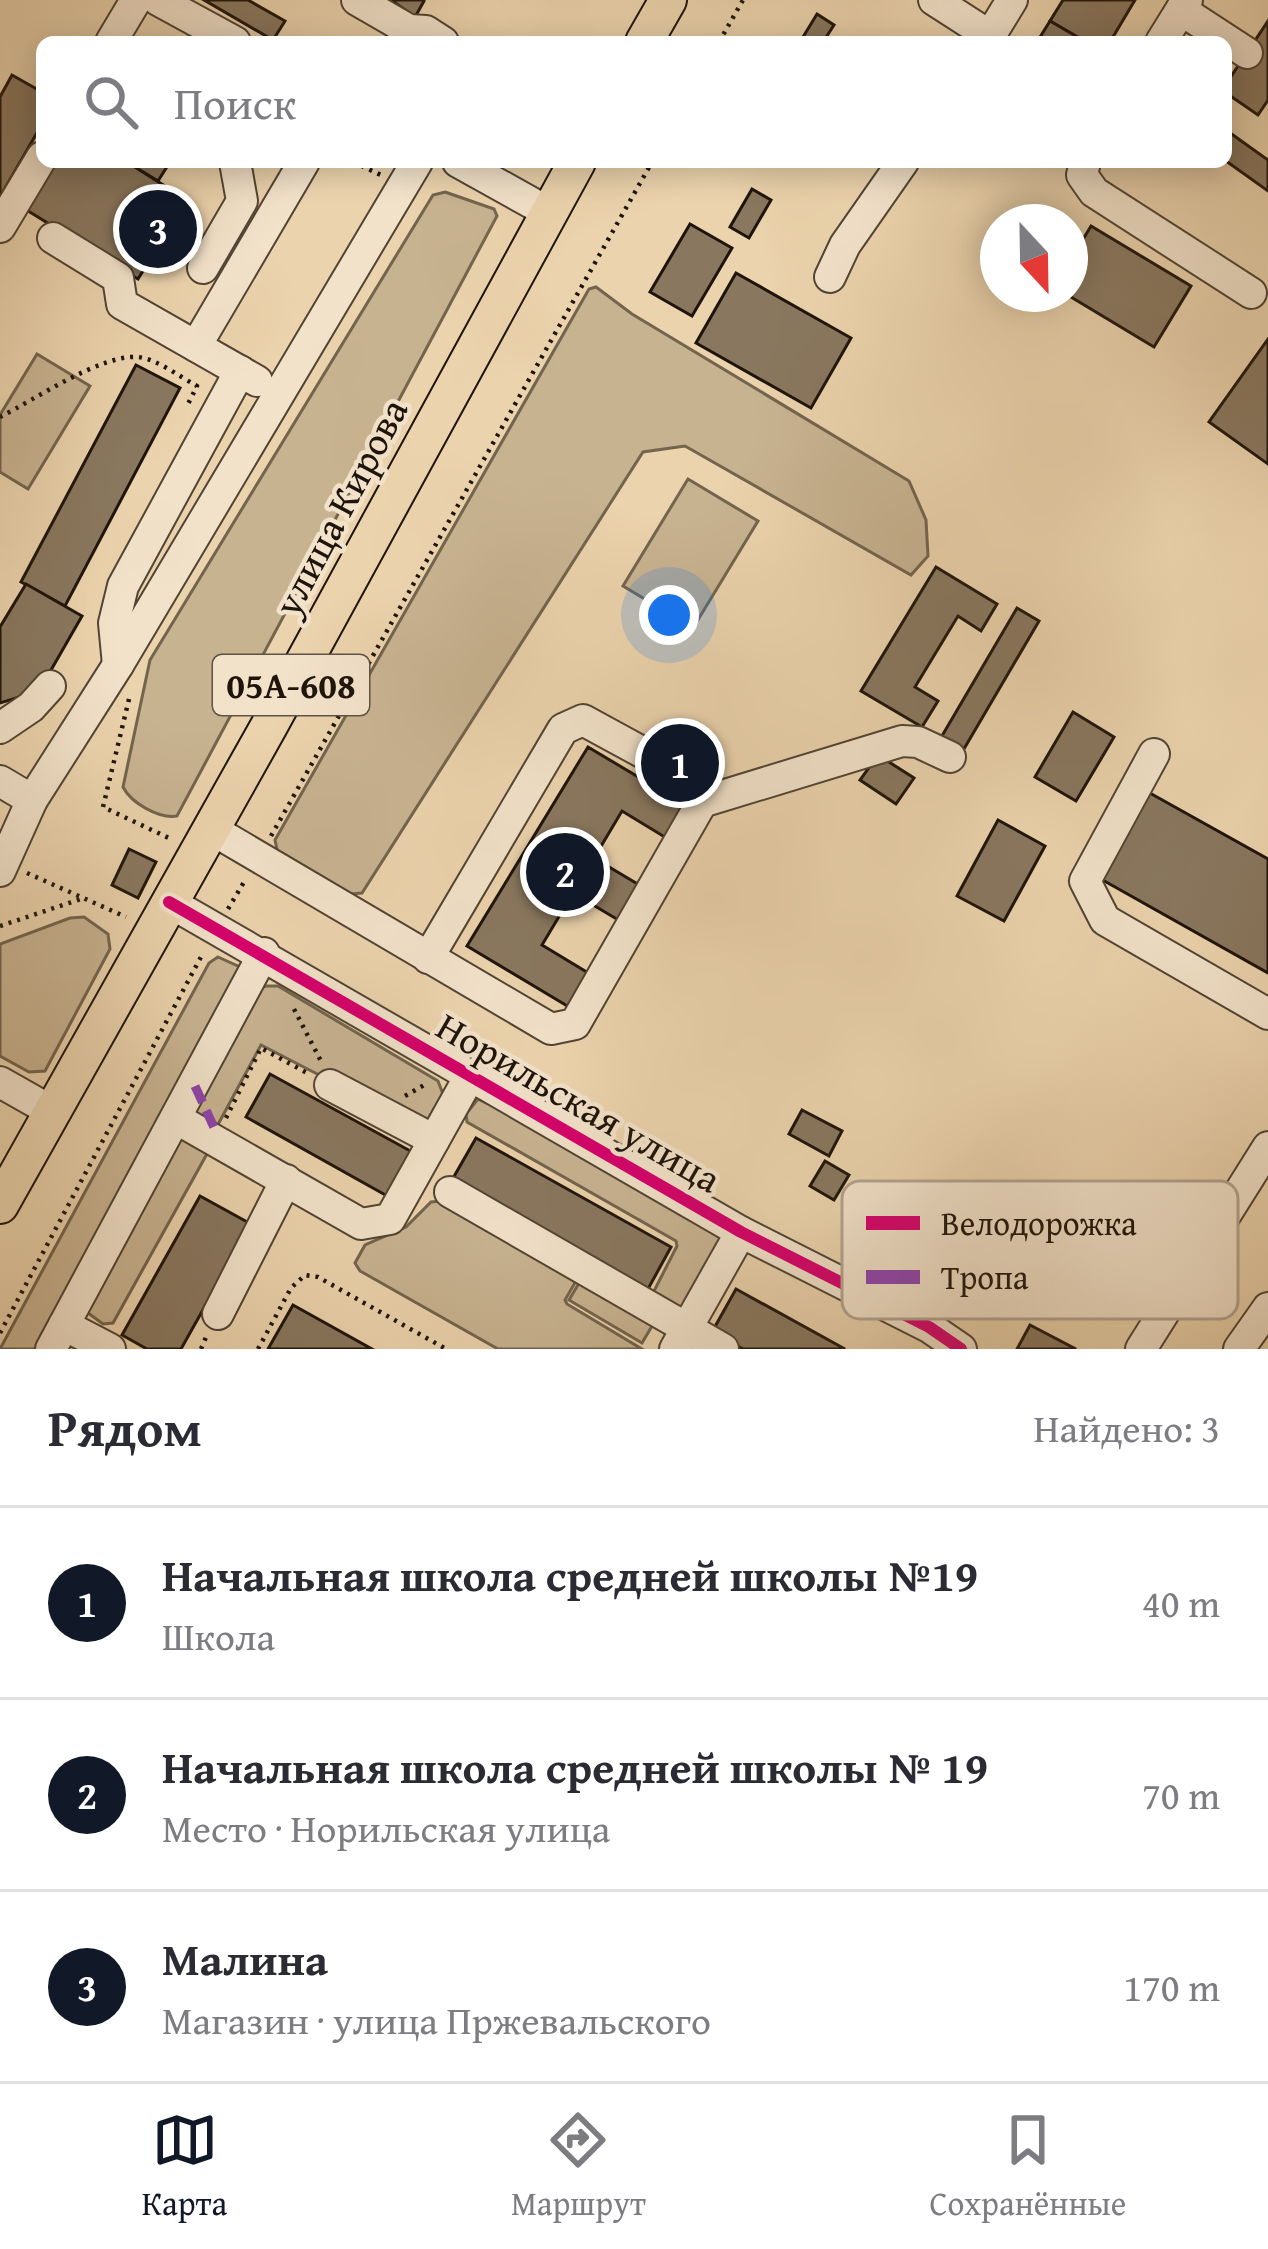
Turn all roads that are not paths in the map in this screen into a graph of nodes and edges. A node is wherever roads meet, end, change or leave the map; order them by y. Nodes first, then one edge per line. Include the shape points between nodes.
1 (136, 0) edge
2 (158, 0) edge
3 (357, 0) edge
4 (934, 0) edge
5 (1012, 0) edge
6 (662, 2) edge
7 (1184, 5) edge
8 (115, 36) edge
9 (224, 36) edge
10 (406, 36) edge
11 (647, 36) edge
12 (984, 36) edge
13 (990, 36) edge
14 (1165, 36) edge
15 (1225, 36) edge
16 (1232, 42) edge
17 (1247, 53) dead end
18 (36, 167) edge
19 (236, 168) edge
20 (300, 168) edge
21 (413, 168) edge
22 (469, 168) edge
23 (574, 168) edge
24 (899, 168) edge
25 (1084, 168) edge
26 (548, 212) junction
27 (0, 226) edge
28 (53, 238) dead end
29 (203, 268) dead end
30 (830, 278) dead end
31 (1252, 293) dead end
32 (196, 346) junction
33 (240, 371) junction
34 (280, 394) junction
35 (118, 665) junction
36 (50, 686) dead end
37 (0, 728) edge
38 (1154, 754) dead end
39 (950, 757) dead end
40 (0, 781) edge
41 (32, 800) junction
42 (702, 802) junction
43 (205, 841) junction
44 (2, 866) edge
45 (162, 914) junction
46 (264, 953) junction
47 (428, 958) junction
48 (1268, 1013) edge
49 (464, 1070) junction
50 (0, 1082) edge
51 (330, 1085) road end
52 (53, 1112) junction
53 (176, 1119) junction
54 (434, 1140) junction
55 (1268, 1147) edge
56 (286, 1180) junction
57 (450, 1192) dead end
58 (1238, 1195) edge
59 (0, 1205) edge
60 (741, 1232) junction
61 (842, 1283) edge
62 (1268, 1308) edge
63 (218, 1314) dead end
64 (913, 1319) edge
65 (1160, 1319) edge
66 (57, 1337) edge
67 (681, 1339) edge
68 (110, 1349) edge
69 (723, 1349) edge
70 (961, 1349) edge
71 (1141, 1349) edge
72 (1239, 1349) edge

1 - 8 street
2 - 9 street
3 - 10 street
4 - 12 street
5 - 13 street
6 - 11 main road
7 - 14 street
7 - 15 street
16 - 17 street
18 - 27 street
19 - 29 street via 242,201
20 - 32 street
21 - 34 street
22 - 26 street
23 - 26 main road, улица Кирова / 05А-608
24 - 30 street
25 - 31 street via 1094,193
26 - 43 main road, улица Кирова / 05А-608
28 - 32 street via 118,278 122,304
32 - 33 street
33 - 34 street
33 - 35 street via 123,586 114,623
34 - 35 street
35 - 41 street
36 - 37 street
38 - 48 street via 1085,880 1105,920
39 - 42 street via 902,741
40 - 41 street
41 - 44 street
42 - 47 street via 575,1024 551,1029
42 - 47 street via 695,781 583,720 563,728
43 - 45 main road, улица Кирова / 05А-608
43 - 47 street via 259,857
45 - 46 street, Норильская улица via 217,928
45 - 52 main road, улица Кирова / 05А-608
46 - 49 street, Норильская улица
46 - 53 street
49 - 54 street
49 - 60 street, Норильская улица
50 - 52 street
51 - 54 street
52 - 59 main road, улица Кирова / 05А-608
53 - 56 street
53 - 66 street
54 - 56 street via 390,1219 361,1224
55 - 58 street
56 - 63 street
57 - 67 street
60 - 61 street, Норильская улица
60 - 67 street
62 - 72 street
64 - 70 street, Норильская улица
65 - 71 street
66 - 68 street
67 - 69 street

